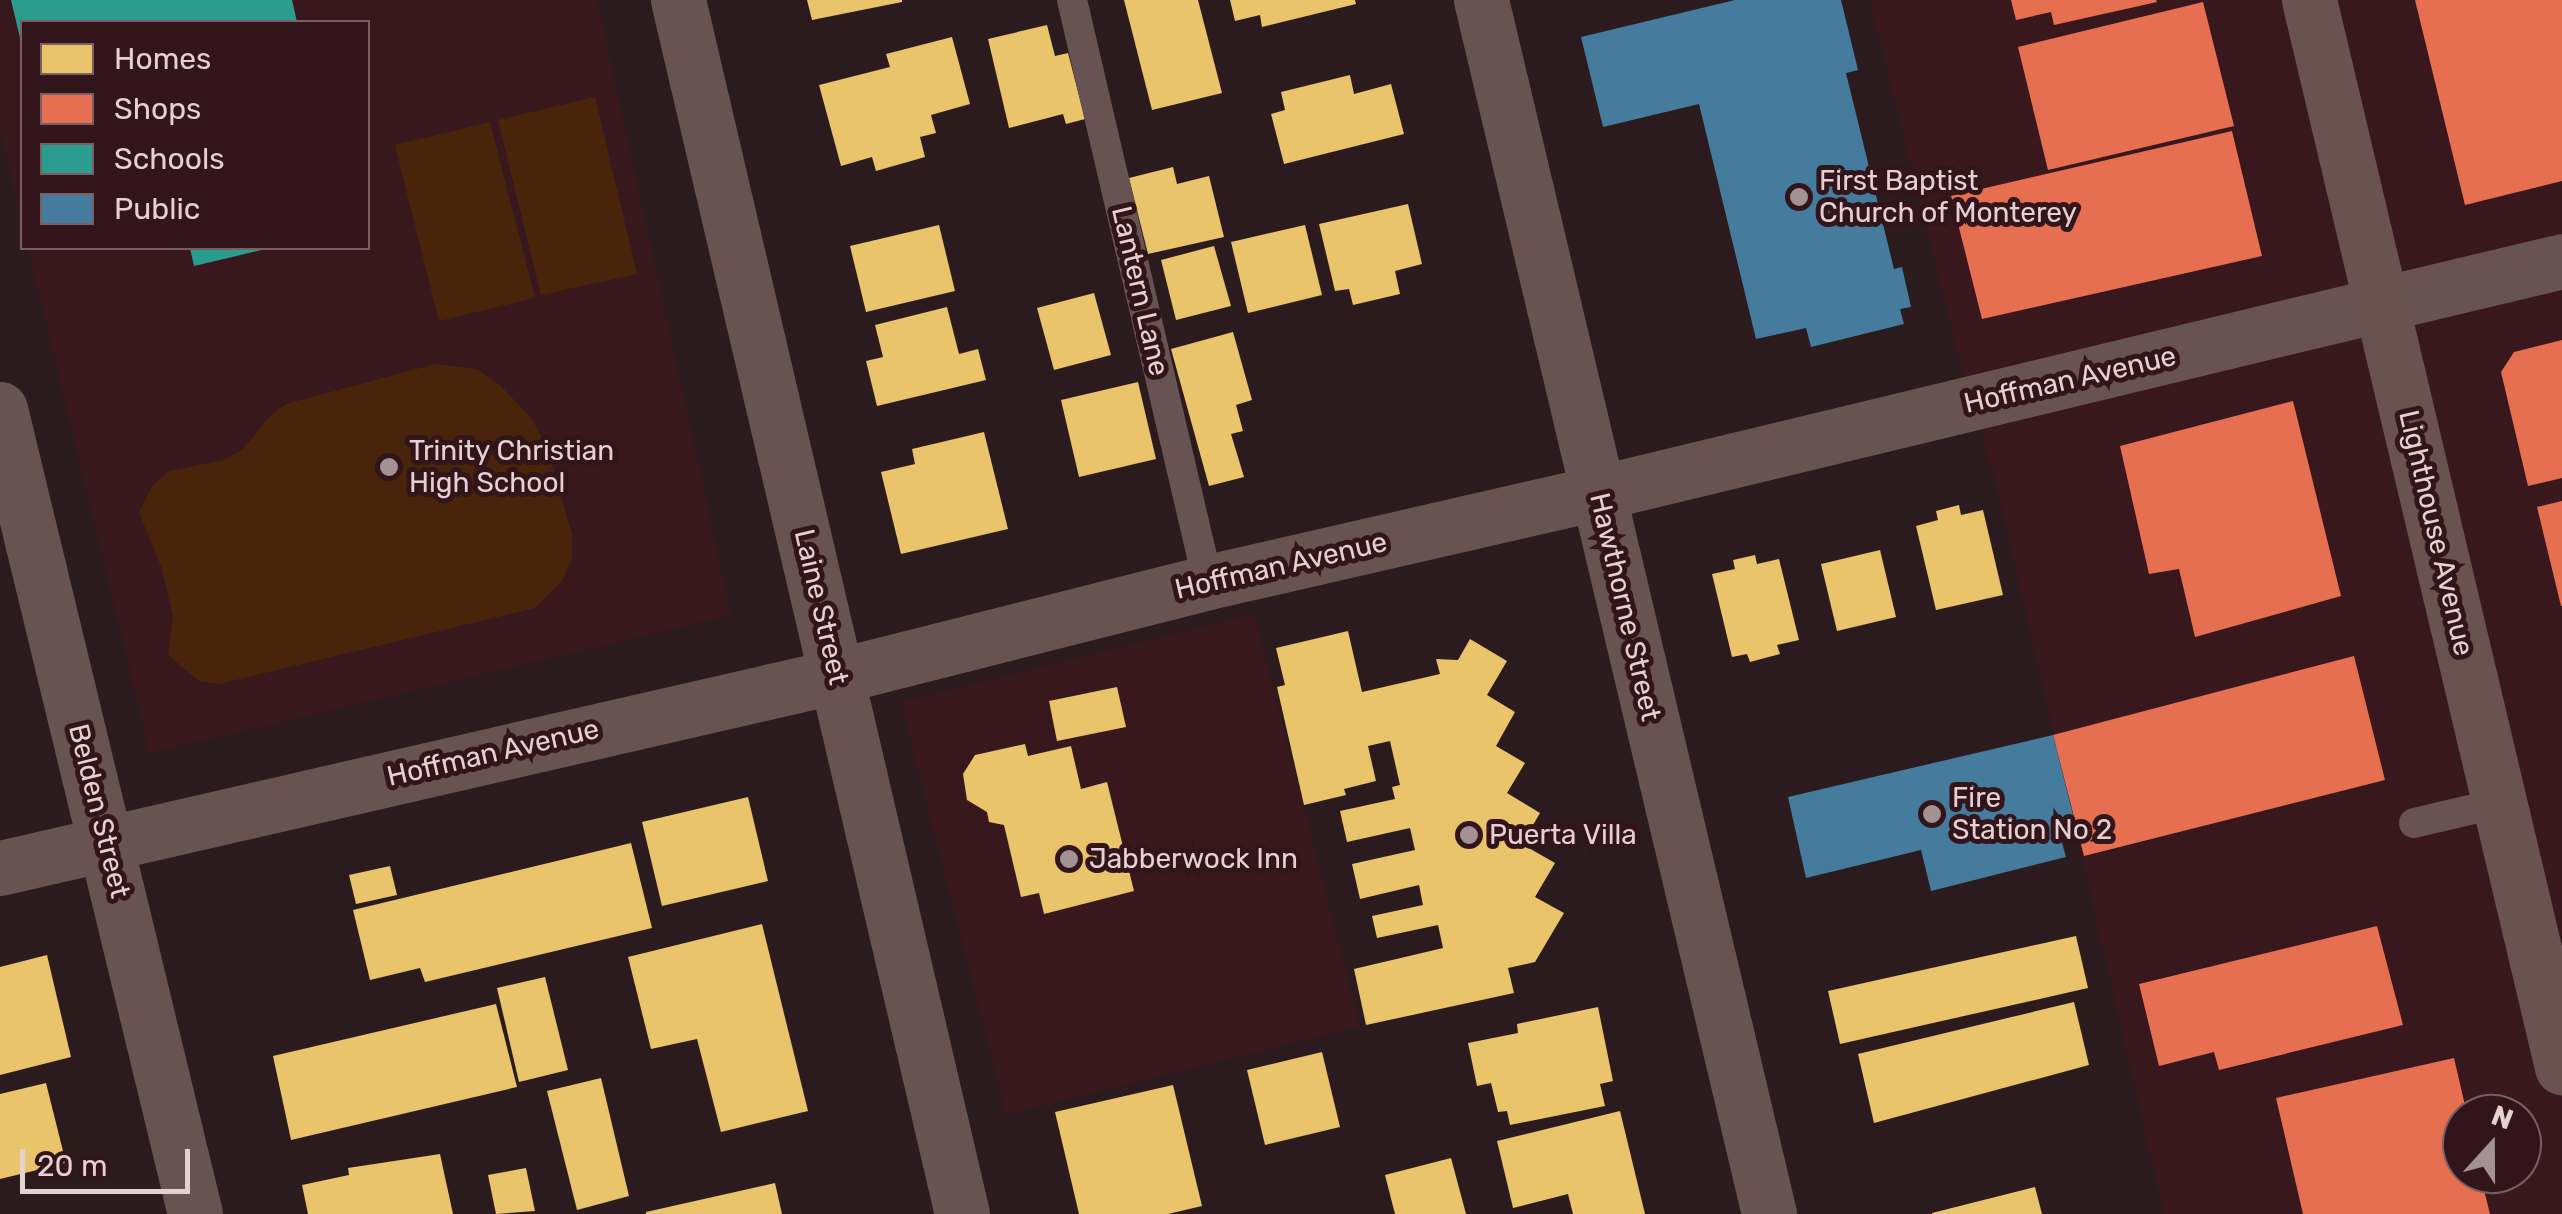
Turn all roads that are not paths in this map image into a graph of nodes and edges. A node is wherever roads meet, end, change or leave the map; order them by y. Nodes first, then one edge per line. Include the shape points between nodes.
1 (678, 0) edge
2 (1072, 0) edge
3 (1481, 0) edge
4 (2309, 0) edge
5 (2562, 261) edge
6 (2382, 304) junction
7 (0, 409) edge
8 (1598, 493) junction
9 (1208, 582) junction
10 (837, 676) junction
11 (2499, 803) junction
12 (2414, 823) dead end
13 (106, 842) junction
14 (0, 868) edge
15 (2562, 1067) edge
16 (195, 1214) edge
17 (962, 1214) edge
18 (1768, 1214) edge

1 - 10 street, Laine Street
2 - 9 lane, Lantern Lane
3 - 8 street, Hawthorne Street
4 - 6 main road, Lighthouse Avenue
5 - 6 street, Hoffman Avenue
6 - 8 street, Hoffman Avenue
6 - 11 main road, Lighthouse Avenue
7 - 13 street, Belden Street
8 - 9 street, Hoffman Avenue
8 - 18 street, Hawthorne Street
9 - 10 street, Hoffman Avenue
10 - 13 street, Hoffman Avenue
10 - 17 street, Laine Street
11 - 12 lane
11 - 15 main road, Lighthouse Avenue
13 - 14 street, Hoffman Avenue
13 - 16 street, Belden Street

